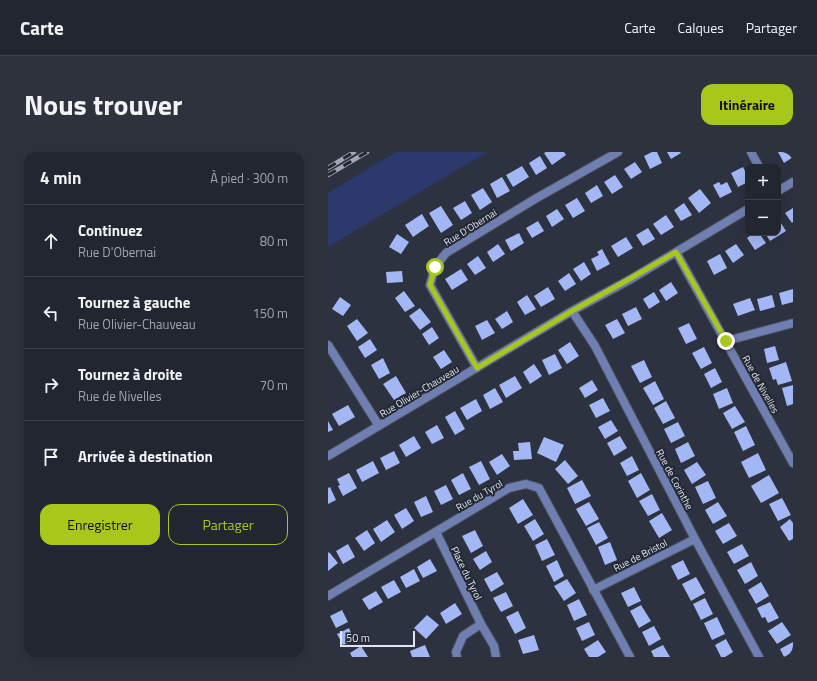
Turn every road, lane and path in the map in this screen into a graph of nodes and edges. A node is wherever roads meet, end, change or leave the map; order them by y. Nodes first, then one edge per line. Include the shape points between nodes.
1 (618, 152) edge
2 (751, 152) edge
3 (758, 164) edge
4 (793, 182) edge
5 (781, 189) edge
6 (745, 211) edge
7 (676, 252) junction
8 (572, 311) junction
9 (793, 323) edge
10 (726, 341) junction
11 (328, 346) edge
12 (477, 368) junction
13 (379, 426) junction
14 (328, 456) edge
15 (793, 463) edge
16 (436, 532) junction
17 (695, 539) junction
18 (593, 590) junction
19 (328, 596) edge
20 (481, 624) junction
21 (457, 657) edge
22 (496, 657) edge
23 (630, 657) edge
24 (759, 657) edge

1 - 12 street, Rue D'Obernai via 446,253 435,267 430,285
2 - 3 street
4 - 5 street
6 - 7 street, Rue Olivier-Chauveau
7 - 8 street, Rue Olivier-Chauveau
7 - 10 street, Rue de Nivelles
8 - 12 street, Rue Olivier-Chauveau
8 - 17 street, Rue de Corinthe via 595,346
9 - 10 street
10 - 15 street, Rue de Nivelles
11 - 13 street
12 - 13 street, Rue Olivier-Chauveau
13 - 14 street, Rue Olivier-Chauveau
16 - 18 street, Rue du Tyrol via 509,488 526,484 539,488
16 - 19 street, Rue du Tyrol
16 - 20 street, Place du Tyrol
17 - 18 street, Rue de Bristol
17 - 24 street, Rue de Corinthe
18 - 23 street, Rue du Tyrol
20 - 21 street via 463,636 456,652
20 - 22 street, Place du Tyrol via 494,646

